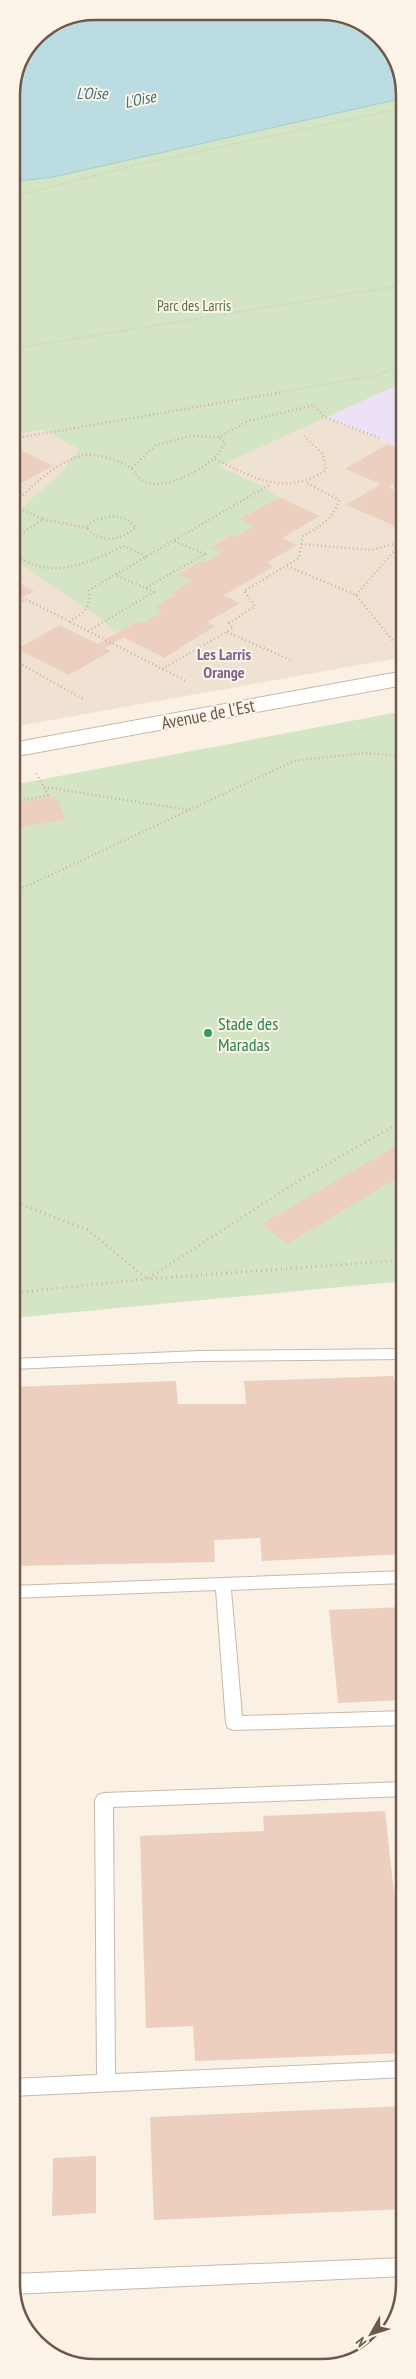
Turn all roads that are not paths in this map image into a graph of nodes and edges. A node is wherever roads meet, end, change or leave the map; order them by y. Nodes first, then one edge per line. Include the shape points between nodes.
1 (396, 679) edge
2 (20, 749) edge
3 (396, 1354) edge
4 (20, 1364) edge
5 (396, 1578) edge
6 (224, 1584) junction
7 (20, 1592) edge
8 (396, 1718) edge
9 (396, 1789) edge
10 (396, 2069) edge
11 (106, 2084) junction
12 (20, 2088) edge
13 (396, 2268) edge
14 (20, 2284) edge

1 - 2 street, Avenue de l'Est
3 - 4 lane via 200,1356
5 - 6 lane
6 - 7 lane
6 - 8 lane via 234,1723
9 - 11 lane via 104,1800
10 - 11 lane
11 - 12 lane
13 - 14 lane

